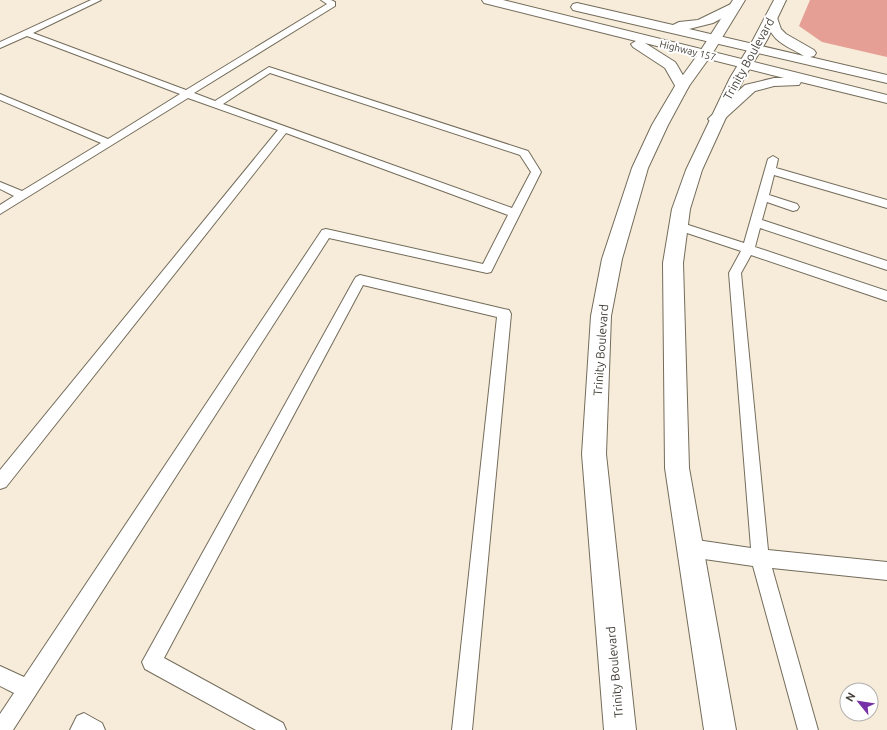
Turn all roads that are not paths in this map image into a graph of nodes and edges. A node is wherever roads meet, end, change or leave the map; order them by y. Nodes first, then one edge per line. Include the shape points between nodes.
1 (97, 0) edge
2 (325, 0) edge
3 (488, 0) edge
4 (780, 0) edge
5 (737, 3) edge
6 (563, 4) dead end
7 (772, 18) junction
8 (655, 26) junction
9 (27, 33) junction
10 (619, 33) junction
11 (0, 45) edge
12 (710, 46) junction
13 (751, 56) junction
14 (851, 70) junction
15 (887, 80) edge
16 (821, 82) junction
17 (682, 86) junction
18 (187, 94) junction
19 (0, 96) edge
20 (887, 99) edge
21 (216, 104) junction
22 (716, 119) junction
23 (284, 129) junction
24 (109, 143) junction
25 (773, 159) dead end
26 (770, 170) junction
27 (0, 184) edge
28 (22, 196) junction
29 (763, 197) junction
30 (887, 204) edge
31 (794, 207) dead end
32 (0, 210) edge
33 (516, 214) junction
34 (756, 222) junction
35 (679, 226) junction
36 (748, 249) junction
37 (887, 266) edge
38 (887, 296) edge
39 (0, 482) edge
40 (690, 548) junction
41 (760, 558) junction
42 (887, 571) edge
43 (0, 676) edge
44 (28, 689) junction
45 (1, 730) edge
46 (80, 730) edge
47 (95, 730) edge
48 (276, 730) edge
49 (462, 730) edge
50 (620, 730) edge
51 (720, 730) edge
52 (808, 730) edge

1 - 9 lane
2 - 18 lane via 332,4
3 - 10 main road, Highway 157
4 - 7 main road, Trinity Boulevard
5 - 8 main road via 712,20 690,26
5 - 12 main road, Trinity Boulevard
6 - 8 main road, Highway 157
7 - 13 main road, Trinity Boulevard
7 - 14 main road via 775,30 781,37 801,50
8 - 12 main road, Highway 157
9 - 11 lane
9 - 18 lane
10 - 12 main road, Highway 157
10 - 17 main road via 670,65
12 - 13 main road, Highway 157
12 - 13 main road, Highway 157
12 - 17 main road, Trinity Boulevard
13 - 14 main road, Highway 157
13 - 16 main road, Highway 157
13 - 22 main road, Trinity Boulevard via 736,78
14 - 15 main road, Highway 157
16 - 20 main road, Highway 157
16 - 22 main road via 774,82 750,88
17 - 50 main road, Trinity Boulevard via 640,168 612,259 601,316 594,454
18 - 21 lane
18 - 24 lane
19 - 24 lane
21 - 23 lane
21 - 33 lane via 269,70 524,152 536,172
22 - 35 main road, Trinity Boulevard via 694,170 681,209
23 - 33 lane
23 - 39 lane
24 - 28 lane
25 - 26 lane
26 - 29 lane
26 - 30 lane
27 - 28 lane
28 - 32 lane
29 - 31 lane
29 - 34 lane
33 - 44 lane via 487,269 326,233
34 - 36 lane
34 - 37 lane
35 - 36 lane
35 - 40 main road, Trinity Boulevard via 673,263 677,468
36 - 38 lane
36 - 41 lane via 735,273
40 - 41 lane
40 - 51 main road, Trinity Boulevard
41 - 42 lane
41 - 52 lane
43 - 44 lane
44 - 45 lane
46 - 47 lane via 84,723
48 - 49 lane via 152,662 360,280 504,314

